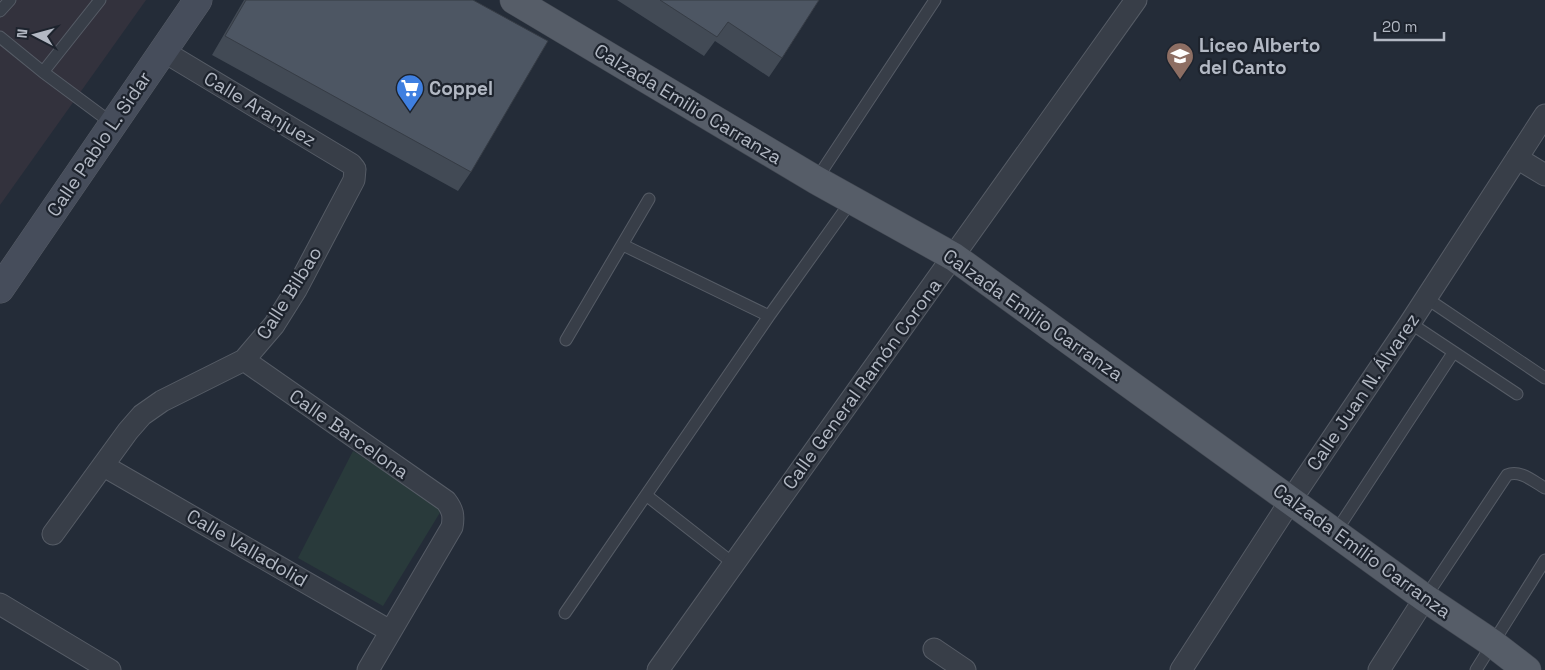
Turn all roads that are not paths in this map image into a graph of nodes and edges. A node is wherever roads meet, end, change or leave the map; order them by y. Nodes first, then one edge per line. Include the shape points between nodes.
1 (10, 0) edge
2 (100, 0) edge
3 (198, 0) edge
4 (514, 0) edge
5 (936, 0) edge
6 (1136, 0) edge
7 (0, 11) edge
8 (0, 38) edge
9 (163, 52) junction
10 (43, 72) junction
11 (1545, 114) edge
12 (113, 124) junction
13 (1517, 158) junction
14 (355, 169) joint
15 (1545, 176) edge
16 (816, 180) junction
17 (650, 198) dead end
18 (853, 200) junction
19 (623, 245) junction
20 (954, 257) junction
21 (0, 289) edge
22 (1426, 298) junction
23 (769, 316) junction
24 (1410, 323) junction
25 (566, 340) dead end
26 (1453, 353) junction
27 (244, 360) junction
28 (1545, 378) edge
29 (1517, 394) dead end
30 (104, 466) junction
31 (1545, 488) edge
32 (646, 495) junction
33 (1291, 500) junction
34 (1335, 533) junction
35 (53, 534) dead end
36 (1545, 560) edge
37 (734, 564) junction
38 (1425, 598) junction
39 (0, 604) edge
40 (565, 613) dead end
41 (390, 631) junction
42 (1492, 643) junction
43 (934, 649) dead end
44 (110, 670) edge
45 (368, 670) edge
46 (658, 670) edge
47 (965, 670) edge
48 (1181, 670) edge
49 (1380, 670) edge
50 (1476, 670) edge
51 (1527, 670) edge

1 - 7 lane
2 - 10 lane
3 - 9 street, Calle Pablo L. Sidar
4 - 16 main road, Calzada Emilio Carranza
5 - 16 lane
6 - 20 street, Calle General Ramón Corona
8 - 10 lane
9 - 12 street, Calle Pablo L. Sidar
9 - 14 street, Calle Aranjuez
10 - 12 lane
11 - 13 street, Calle Juan N. Álvarez
12 - 21 street, Calle Pablo L. Sidar
13 - 15 street
13 - 22 street, Calle Juan N. Álvarez
14 - 27 street, Calle Bilbao via 354,180 296,290 274,325
16 - 18 main road, Calzada Emilio Carranza
17 - 19 lane
18 - 20 main road, Calzada Emilio Carranza
18 - 23 lane
19 - 23 lane
19 - 25 lane
20 - 33 main road, Calzada Emilio Carranza
20 - 37 street, Calle General Ramón Corona
22 - 24 street, Calle Juan N. Álvarez
22 - 28 lane
23 - 32 lane
24 - 26 lane
24 - 33 street, Calle Juan N. Álvarez
26 - 29 lane
26 - 34 lane
27 - 30 street, Calle Bilbao via 162,401 142,415
27 - 41 street, Calle Barcelona via 446,501 452,509 452,527
30 - 35 street, Calle Bilbao
30 - 41 street, Calle Valladolid
31 - 38 lane via 1520,474 1512,472 1507,475
32 - 37 lane
32 - 40 lane
33 - 34 main road, Calzada Emilio Carranza
33 - 48 street, Calle Juan N. Álvarez
34 - 38 main road, Calzada Emilio Carranza
36 - 42 lane
37 - 46 street, Calle General Ramón Corona
38 - 42 main road, Calzada Emilio Carranza
38 - 49 street
39 - 44 street
41 - 45 street
42 - 50 lane
42 - 51 main road, Calzada Emilio Carranza
43 - 47 street

